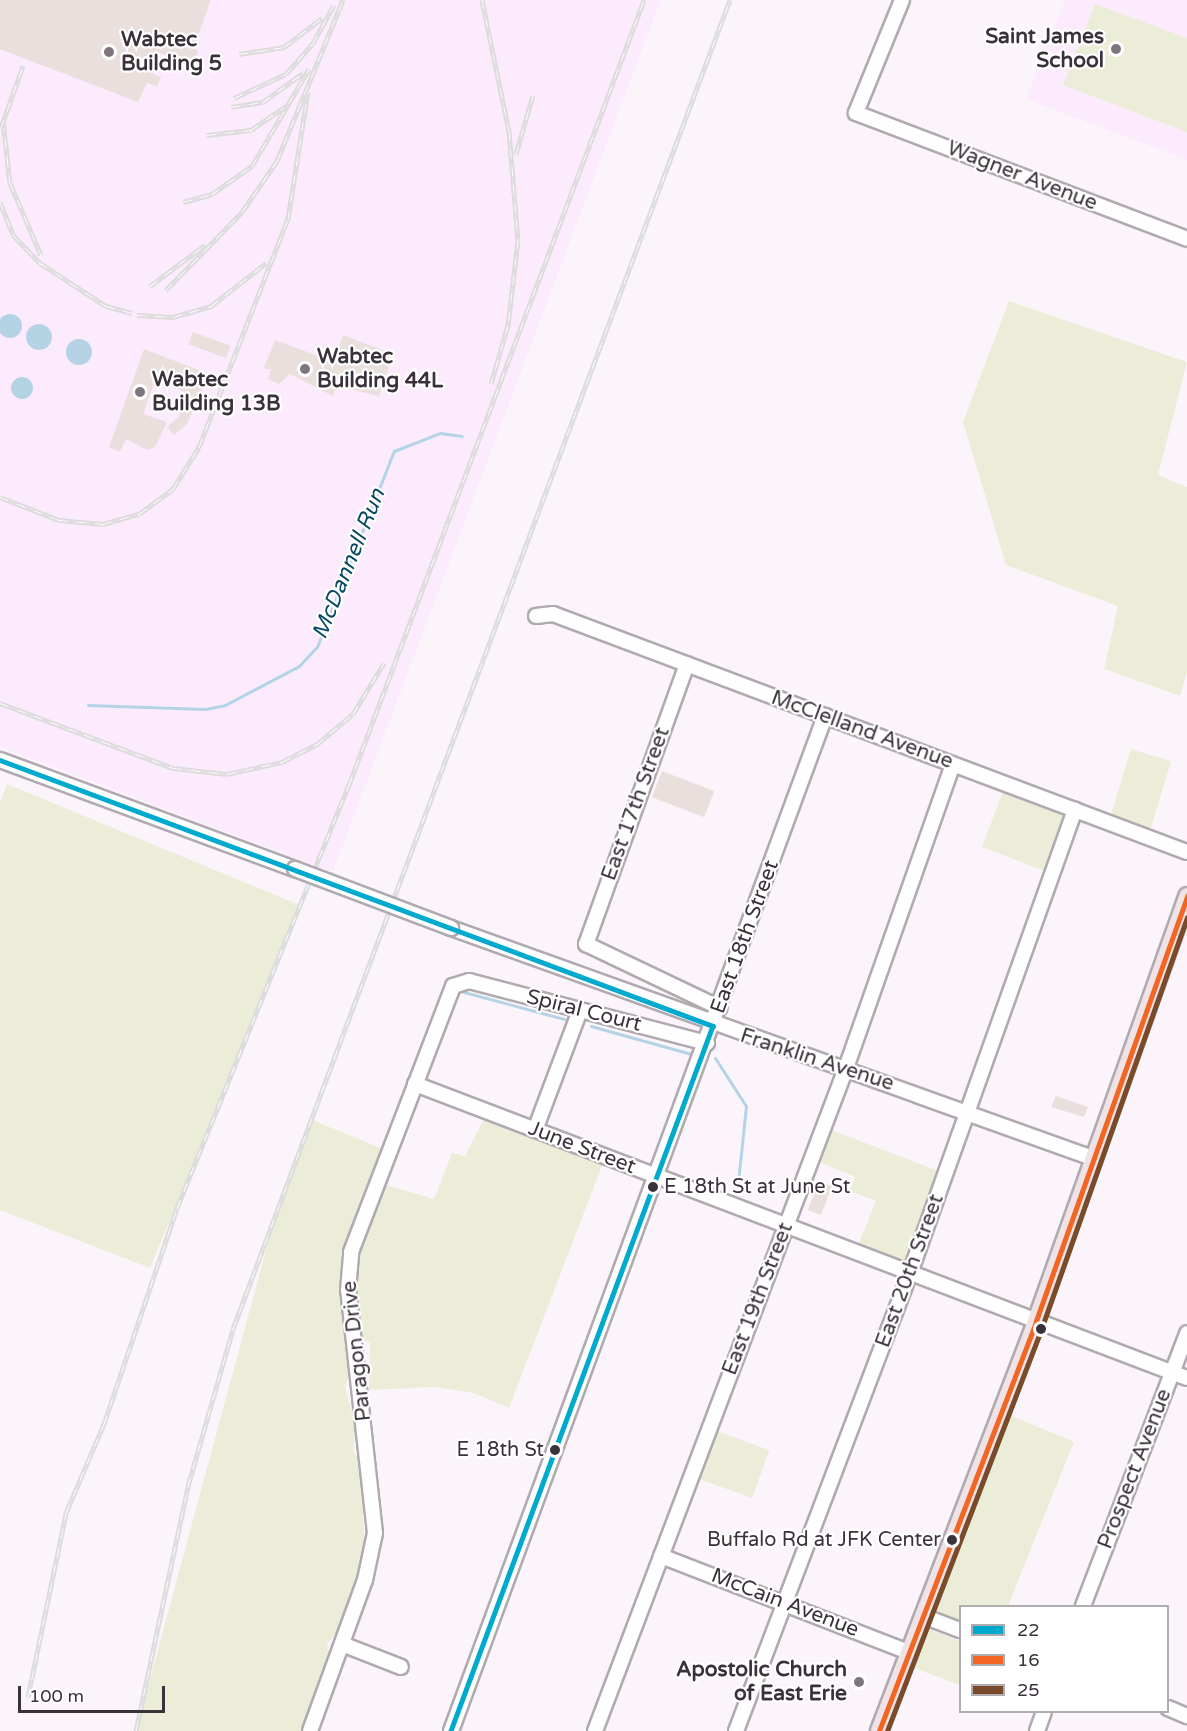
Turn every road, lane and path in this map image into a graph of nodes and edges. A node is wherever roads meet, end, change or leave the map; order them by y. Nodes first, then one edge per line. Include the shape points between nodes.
1 (902, 0) edge
2 (1187, 238) edge
3 (536, 616) dead end
4 (687, 664) junction
5 (825, 716) junction
6 (0, 760) edge
7 (953, 764) junction
8 (1075, 808) junction
9 (1187, 852) edge
10 (1187, 896) edge
11 (460, 982) joint
12 (720, 1008) junction
13 (580, 1010) junction
14 (713, 1026) junction
15 (707, 1043) junction
16 (846, 1068) junction
17 (415, 1084) junction
18 (968, 1113) junction
19 (535, 1130) junction
20 (1095, 1159) junction
21 (657, 1176) junction
22 (786, 1226) junction
23 (910, 1273) junction
24 (1036, 1321) junction
25 (1187, 1333) edge
26 (1172, 1372) junction
27 (1187, 1378) edge
28 (661, 1556) junction
29 (784, 1603) junction
30 (1083, 1605) edge
31 (922, 1616) junction
32 (959, 1630) edge
33 (342, 1644) junction
34 (909, 1652) junction
35 (401, 1667) dead end
36 (1169, 1709) edge
37 (1044, 1713) edge
38 (1187, 1716) edge
39 (310, 1731) edge
40 (451, 1731) edge
41 (595, 1731) edge
42 (736, 1731) edge
43 (879, 1731) edge
44 (1037, 1731) edge

1 - 2 street, Wagner Avenue via 856,114
3 - 4 street, McClelland Avenue via 553,614
4 - 5 street, McClelland Avenue
4 - 12 street, East 17th Street via 586,944
5 - 7 street, McClelland Avenue
5 - 12 street, East 18th Street
6 - 14 street, Franklin Avenue, bridge
7 - 8 street, McClelland Avenue
7 - 16 street, East 19th Street
8 - 9 street, McClelland Avenue
8 - 18 street, East 20th Street
10 - 20 main road
11 - 13 street, Spiral Court
11 - 17 street, Paragon Drive via 452,989
12 - 14 street, East 18th Street
13 - 15 street, Spiral Court
13 - 19 street
14 - 15 street, East 18th Street
14 - 16 street, Franklin Avenue
15 - 21 street, East 18th Street
16 - 18 street, Franklin Avenue
16 - 22 street, East 19th Street
17 - 19 street, June Street
17 - 33 street, Paragon Drive via 348,1268 375,1533
18 - 20 street, Franklin Avenue
18 - 23 street, East 20th Street
19 - 21 street, June Street
20 - 24 main road
21 - 22 street, June Street
21 - 40 street, East 18th Street
22 - 23 street, June Street
22 - 28 street, East 19th Street
23 - 24 street, June Street
23 - 29 street, East 20th Street
24 - 26 street, June Street
24 - 31 main road
25 - 26 street, Prospect Avenue
26 - 27 street, June Street
26 - 30 street, Prospect Avenue
28 - 29 street, McCain Avenue
28 - 41 street, East 19th Street
29 - 34 street, McCain Avenue
29 - 42 street, East 20th Street
31 - 32 street
31 - 34 main road
33 - 35 street
33 - 39 street, Paragon Drive
34 - 43 main road
36 - 38 street
37 - 44 street

